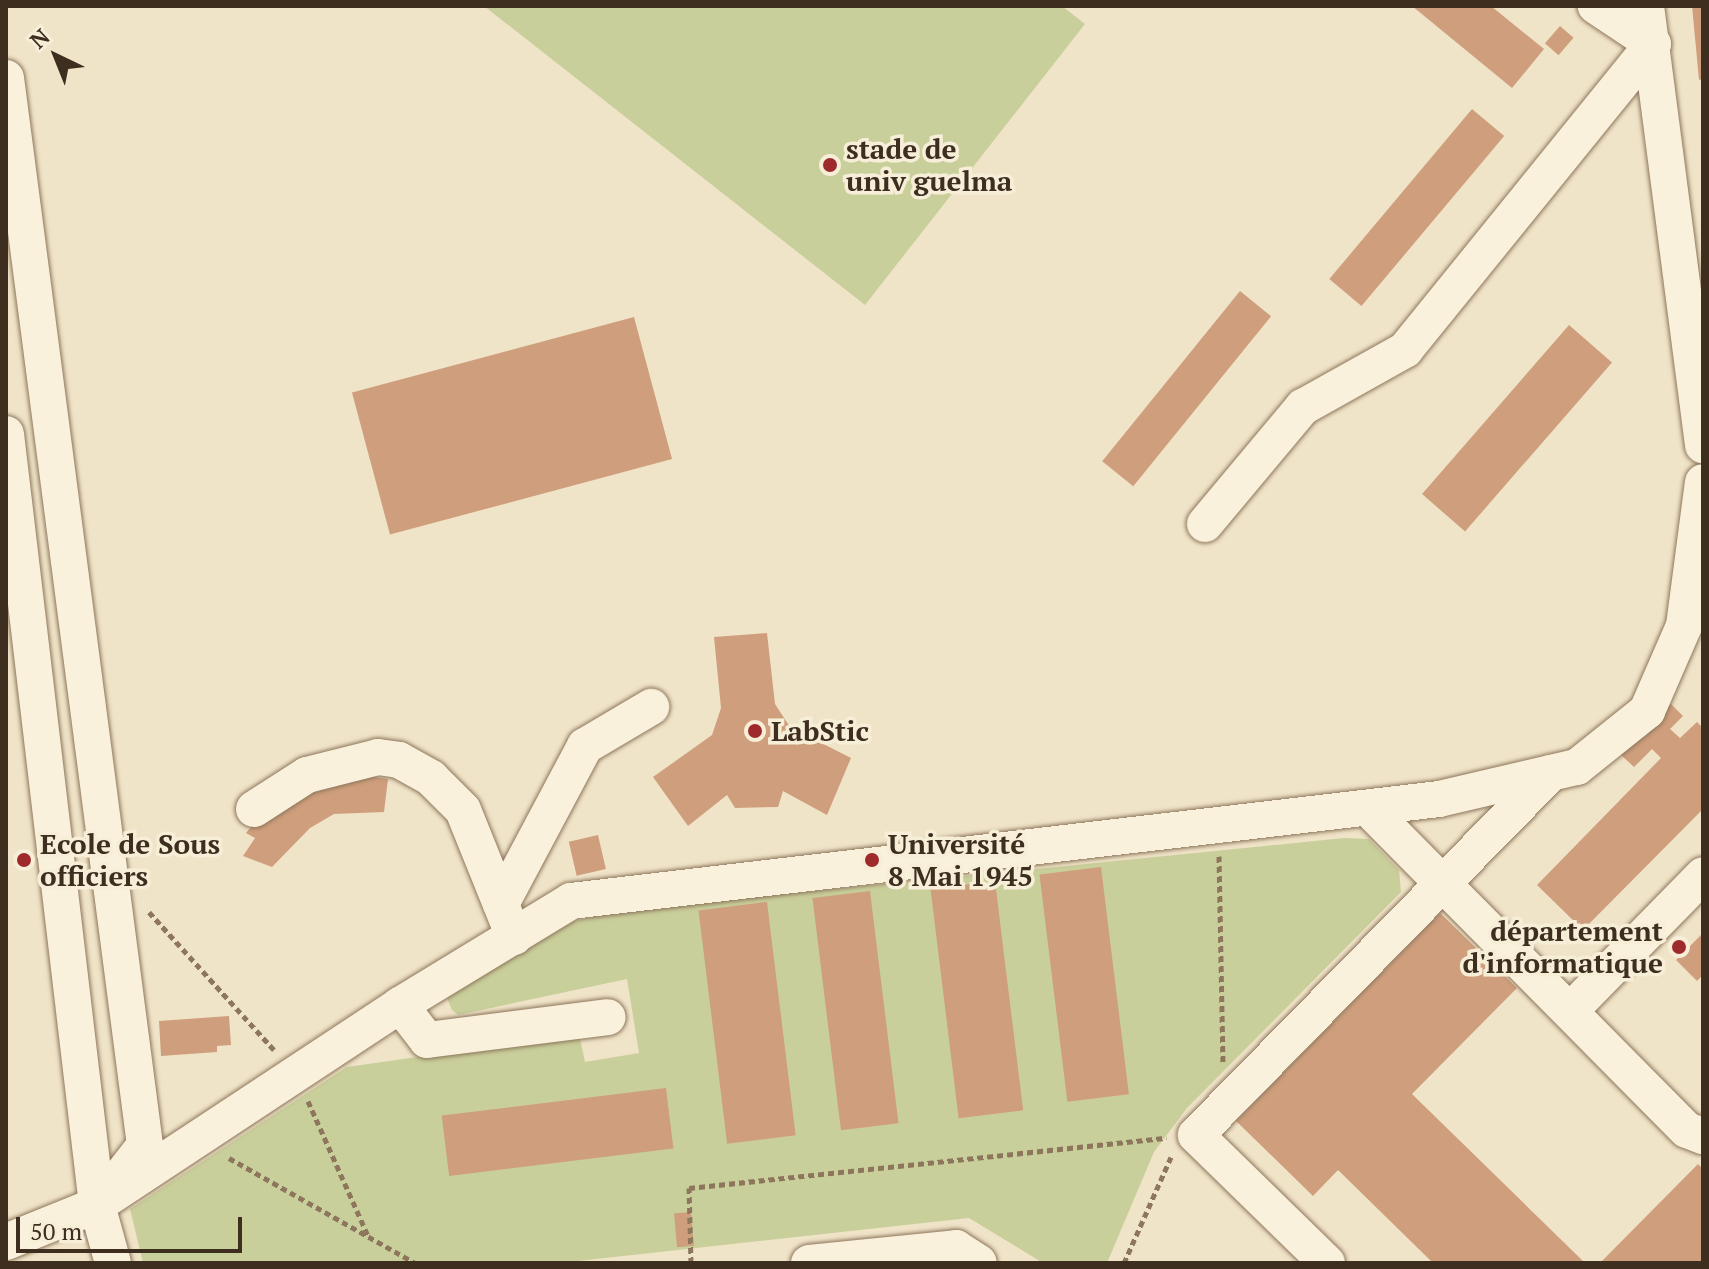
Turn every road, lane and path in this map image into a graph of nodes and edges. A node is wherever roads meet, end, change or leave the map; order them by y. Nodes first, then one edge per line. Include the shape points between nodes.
1 (1596, 6) edge
2 (1646, 6) edge
3 (1653, 44) junction
4 (6, 78) edge
5 (6, 434) edge
6 (1703, 445) edge
7 (1703, 482) edge
8 (1205, 524) dead end
9 (651, 707) dead end
10 (1551, 773) junction
11 (1368, 808) junction
12 (254, 809) dead end
13 (1218, 827) junction
14 (108, 867) junction
15 (1703, 875) edge
16 (1445, 882) junction
17 (507, 920) junction
18 (400, 1005) junction
19 (1570, 1011) junction
20 (608, 1017) dead end
21 (296, 1074) junction
22 (1224, 1107) junction
23 (1196, 1135) junction
24 (1703, 1136) edge
25 (197, 1139) junction
26 (97, 1205) junction
27 (369, 1238) junction
28 (6, 1242) edge
29 (964, 1258) edge
30 (113, 1263) edge
31 (415, 1263) edge
32 (691, 1263) edge
33 (809, 1263) edge
34 (1124, 1263) edge
35 (1327, 1263) edge

1 - 3 lane
2 - 3 lane
3 - 6 lane
3 - 8 lane via 1405,350 1303,407
4 - 14 lane
5 - 26 lane
7 - 10 lane via 1684,626 1647,711 1577,767
9 - 17 lane via 585,746
10 - 11 lane via 1439,799
10 - 16 lane
11 - 13 lane
11 - 16 lane
12 - 17 lane via 307,775 378,757 399,760 431,778 463,810
13 - 17 lane via 571,901
13 - 22 path
14 - 21 path
14 - 26 lane via 145,1145
15 - 19 lane
16 - 19 lane
16 - 22 lane
17 - 18 lane
18 - 20 lane via 427,1040
18 - 21 lane
19 - 24 lane via 1687,1130
21 - 25 lane
21 - 27 path
22 - 23 lane
23 - 32 path via 689,1188
23 - 34 path via 1171,1156
23 - 35 lane
25 - 26 lane
25 - 27 path
26 - 28 lane
26 - 30 lane
27 - 31 path
29 - 33 lane

